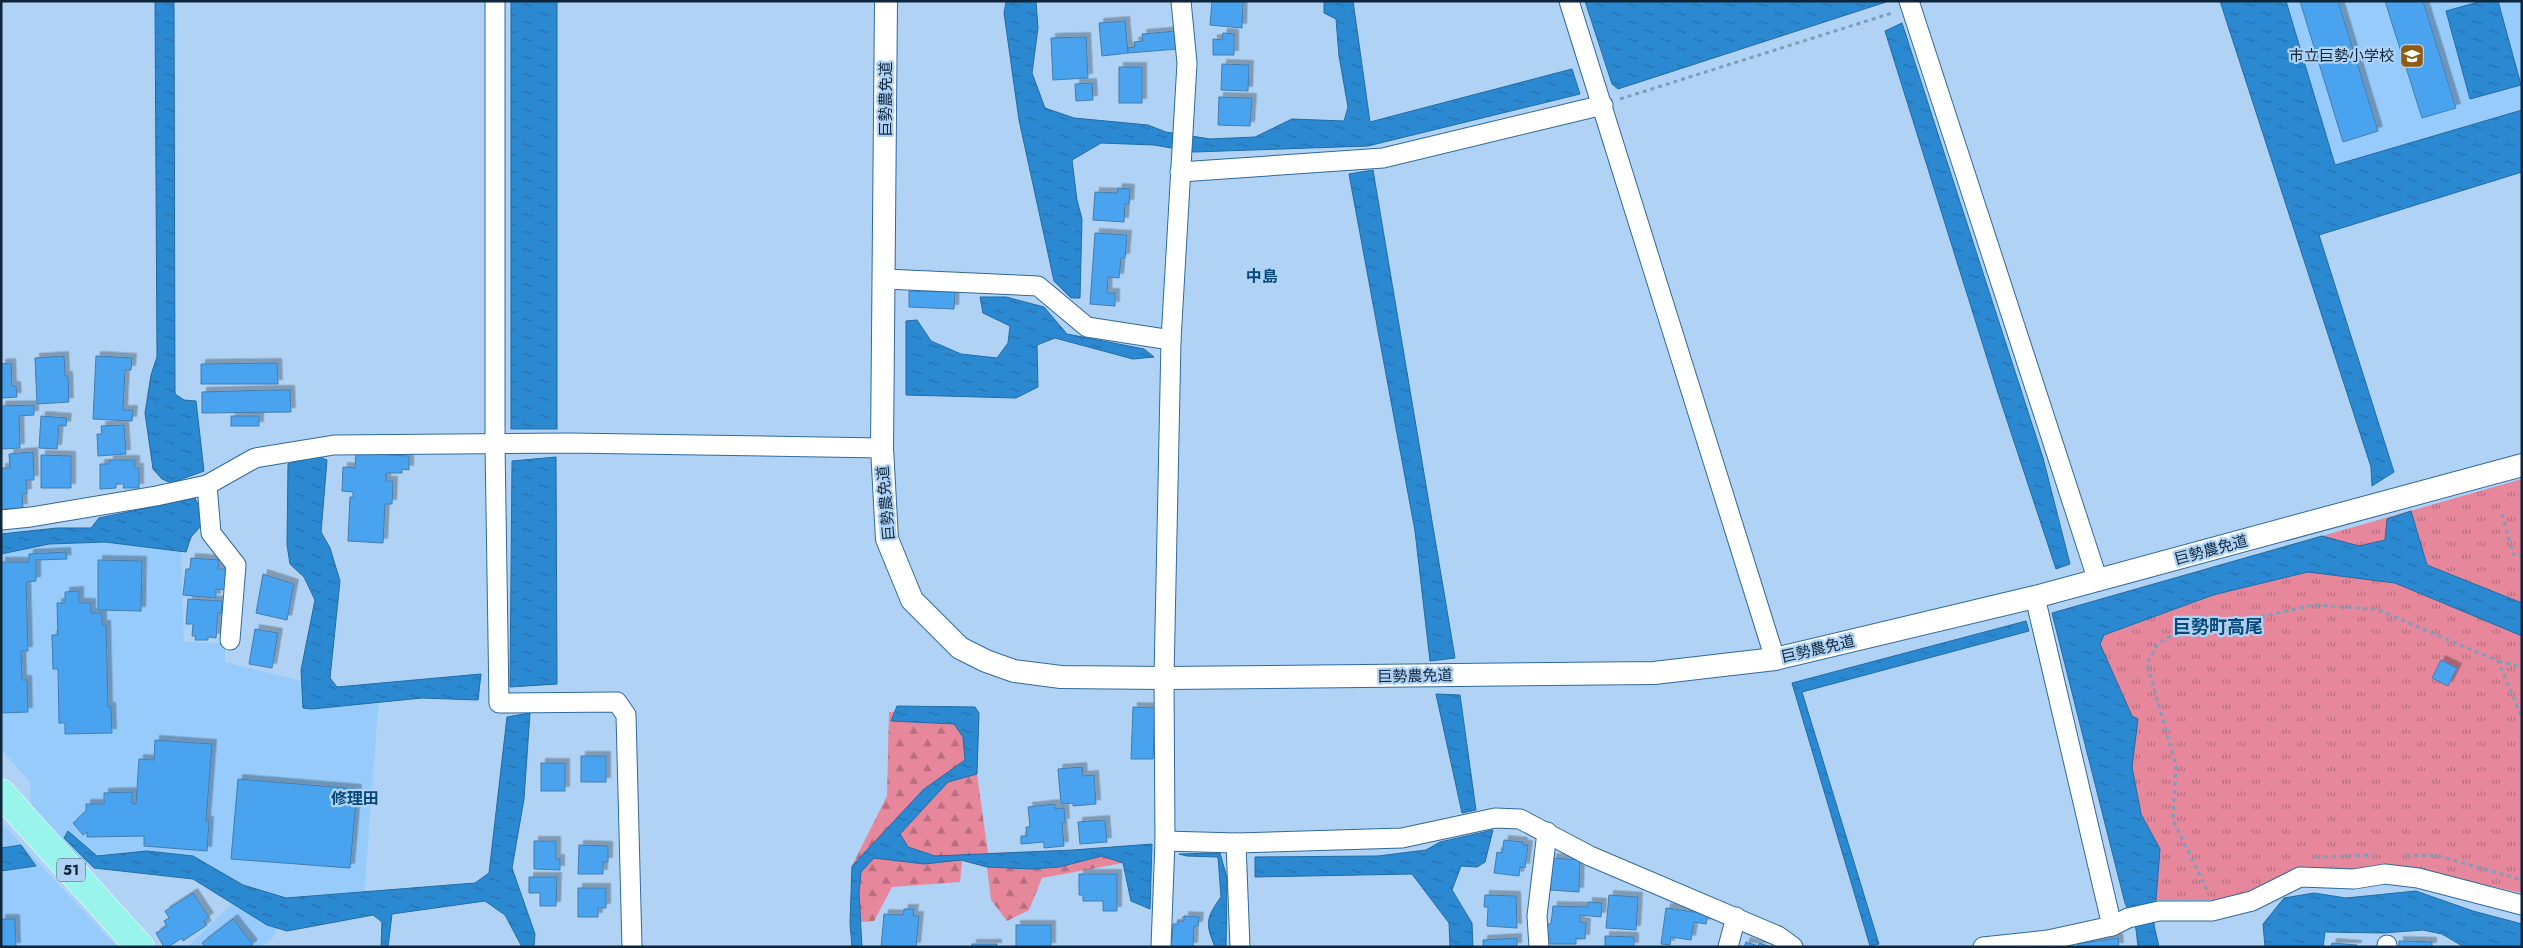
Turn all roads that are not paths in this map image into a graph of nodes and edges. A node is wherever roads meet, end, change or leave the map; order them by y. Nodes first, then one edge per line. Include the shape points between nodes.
1 (495, 1) edge
2 (886, 1) edge
3 (1181, 1) edge
4 (1569, 1) edge
5 (1910, 4) edge
6 (1603, 104) junction
7 (1180, 165) junction
8 (885, 279) junction
9 (1171, 340) junction
10 (495, 444) junction
11 (882, 448) junction
12 (2522, 465) edge
13 (207, 485) junction
14 (1, 520) edge
15 (2098, 581) junction
16 (2035, 597) junction
17 (230, 640) dead end
18 (1775, 659) junction
19 (1164, 678) junction
20 (1, 793) edge
21 (1547, 832) junction
22 (1165, 840) junction
23 (1236, 842) junction
24 (2522, 905) edge
25 (1736, 917) junction
26 (2120, 922) junction
27 (140, 947) edge
28 (632, 947) edge
29 (1161, 947) edge
30 (1240, 947) edge
31 (1539, 947) edge
32 (1728, 947) edge
33 (1793, 947) edge
34 (1983, 947) edge

1 - 10 street
2 - 8 street, 巨勢農免道
3 - 7 street via 1187,63
4 - 6 street
5 - 15 street
6 - 7 street via 1383,158
6 - 18 street
7 - 9 street
8 - 9 street via 1038,286 1088,327
8 - 11 street, 巨勢農免道
9 - 19 street
10 - 11 street
10 - 13 street via 334,445 255,458
10 - 28 street via 499,703 617,702 626,715
11 - 19 street, 巨勢農免道 via 887,539 912,600 960,648 1014,671 1061,677
12 - 15 street, 巨勢農免道
13 - 14 street via 31,518
13 - 17 street via 211,533 236,565
15 - 16 street, 巨勢農免道
16 - 18 street, 巨勢農免道
16 - 26 street
18 - 19 street, 巨勢農免道 via 1654,673
19 - 22 street
20 - 27 main road, 51
21 - 23 street via 1520,820 1495,818 1402,838
21 - 25 street via 1590,856
21 - 31 street via 1537,916
22 - 23 street
22 - 29 street
23 - 30 street
24 - 26 street via 2418,878 2385,874 2354,879 2300,877 2252,900 2212,911 2159,911
25 - 32 street
25 - 33 street via 1778,936
26 - 34 street via 2048,940

